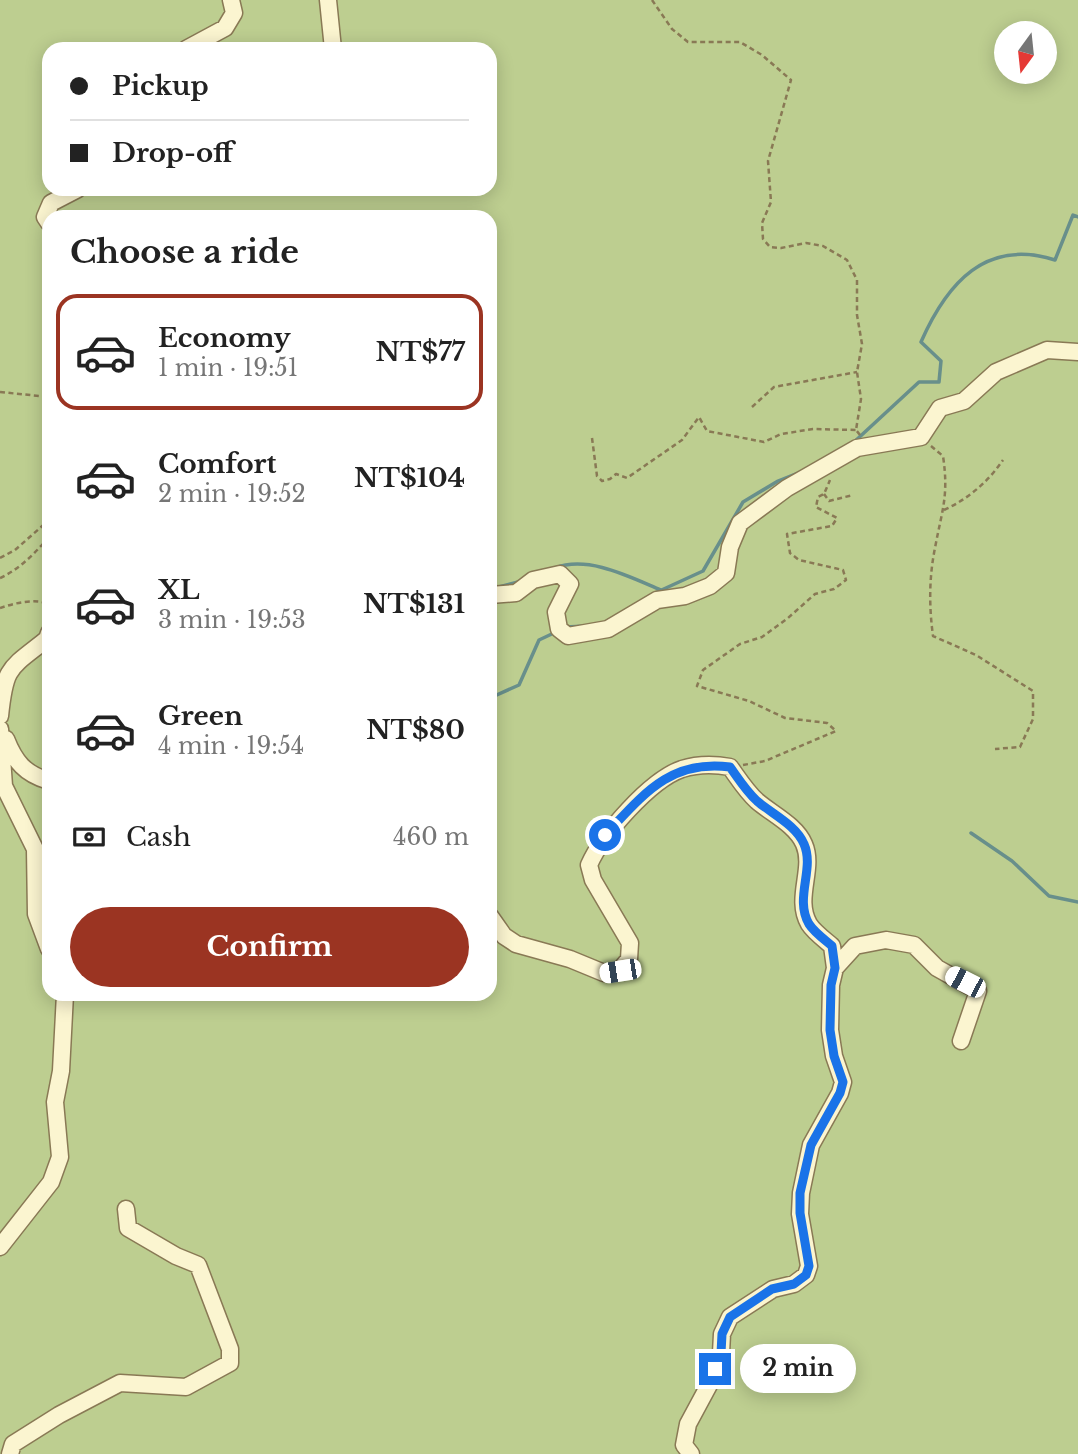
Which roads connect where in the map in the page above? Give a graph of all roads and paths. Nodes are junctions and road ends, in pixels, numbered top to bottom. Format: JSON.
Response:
{"nodes":[{"id":1,"x":231,"y":0,"type":"edge"},
{"id":2,"x":328,"y":0,"type":"edge"},
{"id":3,"x":652,"y":0,"type":"edge"},
{"id":4,"x":198,"y":42,"type":"edge"},
{"id":5,"x":332,"y":42,"type":"edge"},
{"id":6,"x":64,"y":196,"type":"edge"},
{"id":7,"x":48,"y":210,"type":"edge"},
{"id":8,"x":1078,"y":352,"type":"edge"},
{"id":9,"x":857,"y":372,"type":"junction"},
{"id":10,"x":0,"y":392,"type":"edge"},
{"id":11,"x":42,"y":396,"type":"edge"},
{"id":12,"x":752,"y":407,"type":"dead end"},
{"id":13,"x":856,"y":430,"type":"junction"},
{"id":14,"x":920,"y":437,"type":"junction"},
{"id":15,"x":592,"y":438,"type":"dead end"},
{"id":16,"x":869,"y":446,"type":"junction"},
{"id":17,"x":839,"y":458,"type":"junction"},
{"id":18,"x":1003,"y":460,"type":"dead end"},
{"id":19,"x":824,"y":494,"type":"junction"},
{"id":20,"x":853,"y":495,"type":"dead end"},
{"id":21,"x":944,"y":510,"type":"junction"},
{"id":22,"x":42,"y":526,"type":"edge"},
{"id":23,"x":42,"y":545,"type":"edge"},
{"id":24,"x":0,"y":558,"type":"edge"},
{"id":25,"x":0,"y":578,"type":"edge"},
{"id":26,"x":497,"y":595,"type":"edge"},
{"id":27,"x":42,"y":602,"type":"edge"},
{"id":28,"x":0,"y":608,"type":"edge"},
{"id":29,"x":42,"y":643,"type":"edge"},
{"id":30,"x":0,"y":716,"type":"edge"},
{"id":31,"x":0,"y":723,"type":"edge"},
{"id":32,"x":0,"y":729,"type":"edge"},
{"id":33,"x":995,"y":749,"type":"dead end"},
{"id":34,"x":730,"y":767,"type":"junction"},
{"id":35,"x":42,"y":779,"type":"edge"},
{"id":36,"x":497,"y":926,"type":"edge"},
{"id":37,"x":42,"y":930,"type":"edge"},
{"id":38,"x":835,"y":968,"type":"junction"},
{"id":39,"x":65,"y":1001,"type":"edge"},
{"id":40,"x":961,"y":1041,"type":"dead end"},
{"id":41,"x":126,"y":1209,"type":"dead end"},
{"id":42,"x":0,"y":1247,"type":"edge"},
{"id":43,"x":10,"y":1454,"type":"edge"},
{"id":44,"x":691,"y":1454,"type":"edge"}],
"edges":[{"from":1,"to":4,"type":"street"},
{"from":2,"to":5,"type":"street"},
{"from":3,"to":9,"type":"path"},
{"from":6,"to":7,"type":"street"},
{"from":8,"to":14,"type":"street"},
{"from":9,"to":12,"type":"path"},
{"from":9,"to":13,"type":"path"},
{"from":10,"to":11,"type":"path"},
{"from":13,"to":15,"type":"path"},
{"from":13,"to":16,"type":"path"},
{"from":14,"to":16,"type":"street"},
{"from":14,"to":21,"type":"path"},
{"from":16,"to":17,"type":"street"},
{"from":17,"to":19,"type":"path"},
{"from":17,"to":26,"type":"street"},
{"from":18,"to":21,"type":"path"},
{"from":19,"to":20,"type":"path"},
{"from":19,"to":34,"type":"path"},
{"from":21,"to":33,"type":"path"},
{"from":22,"to":24,"type":"path"},
{"from":23,"to":25,"type":"path"},
{"from":27,"to":28,"type":"path"},
{"from":29,"to":30,"type":"street"},
{"from":31,"to":35,"type":"street"},
{"from":32,"to":37,"type":"street"},
{"from":34,"to":36,"type":"street"},
{"from":34,"to":38,"type":"street"},
{"from":38,"to":40,"type":"street"},
{"from":38,"to":44,"type":"street"},
{"from":39,"to":42,"type":"street"},
{"from":41,"to":43,"type":"street"}]}
